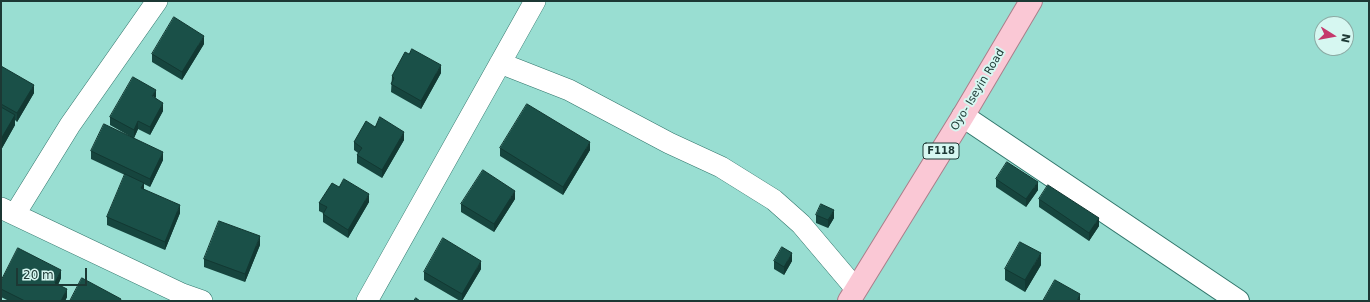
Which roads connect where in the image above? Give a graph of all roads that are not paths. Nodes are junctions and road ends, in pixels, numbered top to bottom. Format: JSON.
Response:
{"nodes":[{"id":1,"x":157,"y":1,"type":"edge"},
{"id":2,"x":535,"y":1,"type":"edge"},
{"id":3,"x":1031,"y":1,"type":"edge"},
{"id":4,"x":500,"y":63,"type":"junction"},
{"id":5,"x":963,"y":116,"type":"junction"},
{"id":6,"x":8,"y":211,"type":"edge"},
{"id":7,"x":853,"y":295,"type":"edge"},
{"id":8,"x":202,"y":301,"type":"edge"},
{"id":9,"x":367,"y":301,"type":"edge"},
{"id":10,"x":1238,"y":301,"type":"edge"}],
"edges":[{"from":1,"to":6,"type":"street"},
{"from":2,"to":4,"type":"street"},
{"from":3,"to":5,"type":"main road","name":"Oyo- Iseyin Road","number":"F118"},
{"from":4,"to":7,"type":"street"},
{"from":4,"to":9,"type":"street"},
{"from":5,"to":7,"type":"main road","name":"Oyo- Iseyin Road","number":"F118"},
{"from":5,"to":10,"type":"street"},
{"from":6,"to":8,"type":"street"}]}
